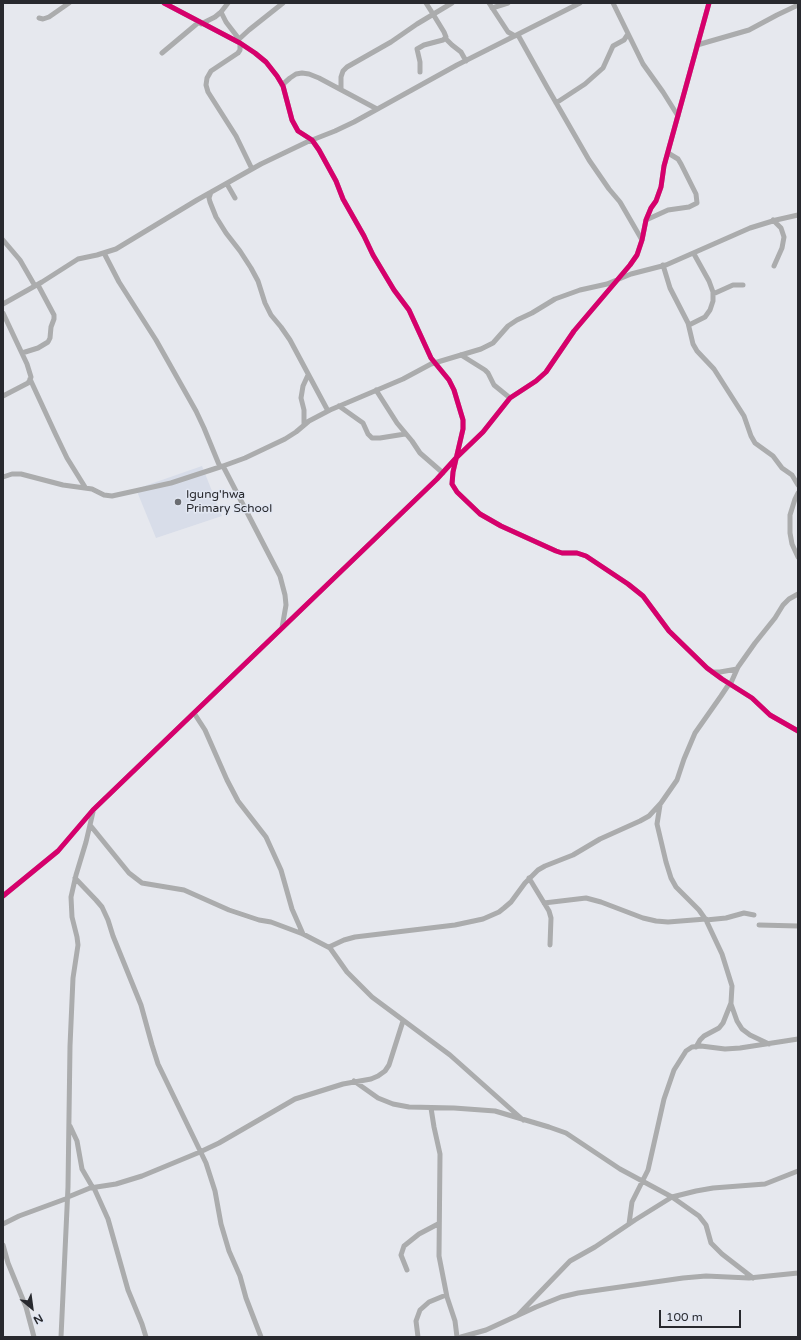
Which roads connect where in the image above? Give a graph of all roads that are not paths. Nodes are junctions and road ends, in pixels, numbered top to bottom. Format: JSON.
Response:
{"nodes":[{"id":1,"x":69,"y":3,"type":"edge"},
{"id":2,"x":164,"y":3,"type":"edge"},
{"id":3,"x":228,"y":3,"type":"edge"},
{"id":4,"x":283,"y":3,"type":"edge"},
{"id":5,"x":426,"y":3,"type":"edge"},
{"id":6,"x":452,"y":3,"type":"edge"},
{"id":7,"x":489,"y":3,"type":"edge"},
{"id":8,"x":508,"y":3,"type":"edge"},
{"id":9,"x":579,"y":3,"type":"edge"},
{"id":10,"x":612,"y":3,"type":"edge"},
{"id":11,"x":709,"y":3,"type":"edge"},
{"id":12,"x":798,"y":5,"type":"edge"},
{"id":13,"x":492,"y":8,"type":"junction"},
{"id":14,"x":221,"y":12,"type":"junction"},
{"id":15,"x":433,"y":14,"type":"junction"},
{"id":16,"x":39,"y":18,"type":"dead end"},
{"id":17,"x":200,"y":23,"type":"junction"},
{"id":18,"x":628,"y":34,"type":"junction"},
{"id":19,"x":516,"y":35,"type":"junction"},
{"id":20,"x":445,"y":38,"type":"junction"},
{"id":21,"x":239,"y":41,"type":"junction"},
{"id":22,"x":696,"y":45,"type":"junction"},
{"id":23,"x":162,"y":53,"type":"dead end"},
{"id":24,"x":466,"y":61,"type":"junction"},
{"id":25,"x":420,"y":72,"type":"dead end"},
{"id":26,"x":282,"y":84,"type":"junction"},
{"id":27,"x":341,"y":90,"type":"junction"},
{"id":28,"x":556,"y":104,"type":"junction"},
{"id":29,"x":377,"y":109,"type":"junction"},
{"id":30,"x":678,"y":116,"type":"junction"},
{"id":31,"x":312,"y":140,"type":"junction"},
{"id":32,"x":668,"y":153,"type":"junction"},
{"id":33,"x":252,"y":169,"type":"junction"},
{"id":34,"x":227,"y":184,"type":"junction"},
{"id":35,"x":211,"y":192,"type":"junction"},
{"id":36,"x":235,"y":198,"type":"dead end"},
{"id":37,"x":798,"y":215,"type":"edge"},
{"id":38,"x":646,"y":220,"type":"junction"},
{"id":39,"x":773,"y":220,"type":"junction"},
{"id":40,"x":3,"y":240,"type":"edge"},
{"id":41,"x":642,"y":240,"type":"junction"},
{"id":42,"x":104,"y":253,"type":"junction"},
{"id":43,"x":694,"y":254,"type":"junction"},
{"id":44,"x":663,"y":265,"type":"junction"},
{"id":45,"x":774,"y":266,"type":"dead end"},
{"id":46,"x":616,"y":281,"type":"junction"},
{"id":47,"x":37,"y":285,"type":"junction"},
{"id":48,"x":743,"y":285,"type":"dead end"},
{"id":49,"x":713,"y":294,"type":"junction"},
{"id":50,"x":3,"y":304,"type":"edge"},
{"id":51,"x":3,"y":313,"type":"edge"},
{"id":52,"x":689,"y":325,"type":"junction"},
{"id":53,"x":22,"y":353,"type":"junction"},
{"id":54,"x":461,"y":355,"type":"junction"},
{"id":55,"x":434,"y":363,"type":"junction"},
{"id":56,"x":308,"y":375,"type":"junction"},
{"id":57,"x":30,"y":379,"type":"junction"},
{"id":58,"x":376,"y":390,"type":"junction"},
{"id":59,"x":3,"y":396,"type":"edge"},
{"id":60,"x":510,"y":398,"type":"junction"},
{"id":61,"x":339,"y":406,"type":"junction"},
{"id":62,"x":328,"y":411,"type":"junction"},
{"id":63,"x":304,"y":425,"type":"junction"},
{"id":64,"x":405,"y":434,"type":"junction"},
{"id":65,"x":456,"y":458,"type":"junction"},
{"id":66,"x":222,"y":467,"type":"junction"},
{"id":67,"x":443,"y":473,"type":"junction"},
{"id":68,"x":3,"y":477,"type":"edge"},
{"id":69,"x":798,"y":485,"type":"edge"},
{"id":70,"x":85,"y":487,"type":"junction"},
{"id":71,"x":798,"y":493,"type":"edge"},
{"id":72,"x":798,"y":557,"type":"edge"},
{"id":73,"x":798,"y":594,"type":"edge"},
{"id":74,"x":282,"y":628,"type":"junction"},
{"id":75,"x":737,"y":669,"type":"junction"},
{"id":76,"x":712,"y":672,"type":"junction"},
{"id":77,"x":729,"y":684,"type":"junction"},
{"id":78,"x":194,"y":713,"type":"junction"},
{"id":79,"x":798,"y":731,"type":"edge"},
{"id":80,"x":660,"y":804,"type":"junction"},
{"id":81,"x":93,"y":810,"type":"junction"},
{"id":82,"x":90,"y":825,"type":"junction"},
{"id":83,"x":75,"y":878,"type":"junction"},
{"id":84,"x":529,"y":878,"type":"junction"},
{"id":85,"x":3,"y":896,"type":"edge"},
{"id":86,"x":544,"y":903,"type":"junction"},
{"id":87,"x":754,"y":915,"type":"dead end"},
{"id":88,"x":706,"y":919,"type":"junction"},
{"id":89,"x":759,"y":925,"type":"dead end"},
{"id":90,"x":798,"y":926,"type":"edge"},
{"id":91,"x":303,"y":934,"type":"junction"},
{"id":92,"x":550,"y":945,"type":"dead end"},
{"id":93,"x":329,"y":947,"type":"junction"},
{"id":94,"x":731,"y":1004,"type":"junction"},
{"id":95,"x":403,"y":1021,"type":"junction"},
{"id":96,"x":798,"y":1039,"type":"edge"},
{"id":97,"x":769,"y":1044,"type":"junction"},
{"id":98,"x":696,"y":1047,"type":"junction"},
{"id":99,"x":354,"y":1081,"type":"junction"},
{"id":100,"x":431,"y":1108,"type":"junction"},
{"id":101,"x":523,"y":1120,"type":"junction"},
{"id":102,"x":70,"y":1125,"type":"junction"},
{"id":103,"x":200,"y":1152,"type":"junction"},
{"id":104,"x":798,"y":1171,"type":"edge"},
{"id":105,"x":643,"y":1181,"type":"junction"},
{"id":106,"x":93,"y":1188,"type":"junction"},
{"id":107,"x":68,"y":1197,"type":"junction"},
{"id":108,"x":672,"y":1198,"type":"junction"},
{"id":109,"x":3,"y":1224,"type":"edge"},
{"id":110,"x":438,"y":1224,"type":"junction"},
{"id":111,"x":629,"y":1224,"type":"junction"},
{"id":112,"x":3,"y":1245,"type":"edge"},
{"id":113,"x":407,"y":1270,"type":"dead end"},
{"id":114,"x":798,"y":1273,"type":"edge"},
{"id":115,"x":752,"y":1278,"type":"junction"},
{"id":116,"x":446,"y":1295,"type":"junction"},
{"id":117,"x":517,"y":1316,"type":"junction"},
{"id":118,"x":34,"y":1337,"type":"edge"},
{"id":119,"x":62,"y":1337,"type":"edge"},
{"id":120,"x":146,"y":1337,"type":"edge"},
{"id":121,"x":261,"y":1337,"type":"edge"},
{"id":122,"x":418,"y":1337,"type":"edge"},
{"id":123,"x":456,"y":1337,"type":"edge"},
{"id":124,"x":461,"y":1337,"type":"edge"}],
"edges":[{"from":1,"to":16,"type":"street"},
{"from":2,"to":17,"type":"street"},
{"from":3,"to":14,"type":"street"},
{"from":4,"to":21,"type":"street"},
{"from":5,"to":15,"type":"street"},
{"from":6,"to":15,"type":"street"},
{"from":7,"to":13,"type":"street"},
{"from":8,"to":13,"type":"street"},
{"from":9,"to":19,"type":"street"},
{"from":10,"to":18,"type":"street"},
{"from":11,"to":22,"type":"street"},
{"from":12,"to":22,"type":"street"},
{"from":13,"to":19,"type":"street"},
{"from":14,"to":17,"type":"street"},
{"from":14,"to":21,"type":"street"},
{"from":15,"to":20,"type":"street"},
{"from":15,"to":27,"type":"street"},
{"from":17,"to":21,"type":"street"},
{"from":17,"to":23,"type":"street"},
{"from":18,"to":28,"type":"street"},
{"from":18,"to":30,"type":"street"},
{"from":19,"to":24,"type":"street"},
{"from":19,"to":28,"type":"street"},
{"from":20,"to":24,"type":"street"},
{"from":20,"to":25,"type":"street"},
{"from":21,"to":26,"type":"street"},
{"from":21,"to":33,"type":"street"},
{"from":22,"to":30,"type":"street"},
{"from":24,"to":29,"type":"street"},
{"from":26,"to":27,"type":"street"},
{"from":26,"to":31,"type":"street"},
{"from":27,"to":29,"type":"street"},
{"from":28,"to":41,"type":"street"},
{"from":29,"to":31,"type":"street"},
{"from":30,"to":32,"type":"street"},
{"from":31,"to":33,"type":"street"},
{"from":31,"to":55,"type":"street"},
{"from":32,"to":38,"type":"street"},
{"from":32,"to":38,"type":"street"},
{"from":33,"to":34,"type":"street"},
{"from":34,"to":35,"type":"street"},
{"from":34,"to":36,"type":"street"},
{"from":35,"to":42,"type":"street"},
{"from":35,"to":56,"type":"street"},
{"from":37,"to":39,"type":"street"},
{"from":38,"to":41,"type":"street"},
{"from":39,"to":43,"type":"street"},
{"from":39,"to":45,"type":"street"},
{"from":40,"to":47,"type":"street"},
{"from":41,"to":46,"type":"street"},
{"from":42,"to":47,"type":"street"},
{"from":42,"to":66,"type":"street"},
{"from":43,"to":44,"type":"street"},
{"from":43,"to":49,"type":"street"},
{"from":44,"to":46,"type":"street"},
{"from":44,"to":52,"type":"street"},
{"from":46,"to":54,"type":"street"},
{"from":46,"to":60,"type":"street"},
{"from":47,"to":50,"type":"street"},
{"from":47,"to":53,"type":"street"},
{"from":48,"to":49,"type":"street"},
{"from":49,"to":52,"type":"street"},
{"from":51,"to":53,"type":"street"},
{"from":52,"to":69,"type":"street"},
{"from":53,"to":57,"type":"street"},
{"from":54,"to":55,"type":"street"},
{"from":54,"to":60,"type":"street"},
{"from":55,"to":58,"type":"street"},
{"from":55,"to":65,"type":"street"},
{"from":56,"to":62,"type":"street"},
{"from":56,"to":63,"type":"street"},
{"from":57,"to":59,"type":"street"},
{"from":57,"to":70,"type":"street"},
{"from":58,"to":61,"type":"street"},
{"from":58,"to":64,"type":"street"},
{"from":60,"to":65,"type":"street"},
{"from":61,"to":62,"type":"street"},
{"from":61,"to":64,"type":"street"},
{"from":62,"to":63,"type":"street"},
{"from":63,"to":66,"type":"street"},
{"from":64,"to":67,"type":"street"},
{"from":65,"to":67,"type":"street"},
{"from":65,"to":76,"type":"street"},
{"from":66,"to":70,"type":"street"},
{"from":66,"to":74,"type":"street"},
{"from":67,"to":74,"type":"street"},
{"from":68,"to":70,"type":"street"},
{"from":71,"to":72,"type":"street"},
{"from":73,"to":75,"type":"street"},
{"from":74,"to":78,"type":"street"},
{"from":75,"to":76,"type":"street"},
{"from":75,"to":77,"type":"street"},
{"from":76,"to":77,"type":"street"},
{"from":77,"to":79,"type":"street"},
{"from":77,"to":80,"type":"street"},
{"from":78,"to":81,"type":"street"},
{"from":78,"to":91,"type":"street"},
{"from":80,"to":84,"type":"street"},
{"from":80,"to":88,"type":"street"},
{"from":81,"to":82,"type":"street"},
{"from":81,"to":85,"type":"street"},
{"from":82,"to":83,"type":"street"},
{"from":82,"to":91,"type":"street"},
{"from":83,"to":102,"type":"street"},
{"from":83,"to":103,"type":"street"},
{"from":84,"to":86,"type":"street"},
{"from":84,"to":93,"type":"street"},
{"from":86,"to":88,"type":"street"},
{"from":86,"to":92,"type":"street"},
{"from":87,"to":88,"type":"street"},
{"from":88,"to":94,"type":"street"},
{"from":89,"to":90,"type":"street"},
{"from":91,"to":93,"type":"street"},
{"from":93,"to":95,"type":"street"},
{"from":94,"to":97,"type":"street"},
{"from":94,"to":98,"type":"street"},
{"from":95,"to":99,"type":"street"},
{"from":95,"to":101,"type":"street"},
{"from":96,"to":97,"type":"street"},
{"from":97,"to":98,"type":"street"},
{"from":98,"to":105,"type":"street"},
{"from":99,"to":100,"type":"street"},
{"from":99,"to":103,"type":"street"},
{"from":100,"to":101,"type":"street"},
{"from":100,"to":110,"type":"street"},
{"from":101,"to":105,"type":"street"},
{"from":102,"to":106,"type":"street"},
{"from":102,"to":107,"type":"street"},
{"from":103,"to":106,"type":"street"},
{"from":103,"to":121,"type":"street"},
{"from":104,"to":108,"type":"street"},
{"from":105,"to":108,"type":"street"},
{"from":105,"to":111,"type":"street"},
{"from":106,"to":107,"type":"street"},
{"from":106,"to":120,"type":"street"},
{"from":107,"to":109,"type":"street"},
{"from":107,"to":119,"type":"street"},
{"from":108,"to":111,"type":"street"},
{"from":108,"to":115,"type":"street"},
{"from":110,"to":113,"type":"street"},
{"from":110,"to":116,"type":"street"},
{"from":111,"to":117,"type":"street"},
{"from":112,"to":118,"type":"street"},
{"from":114,"to":115,"type":"street"},
{"from":115,"to":117,"type":"street"},
{"from":116,"to":122,"type":"street"},
{"from":116,"to":123,"type":"street"},
{"from":117,"to":124,"type":"street"}]}
